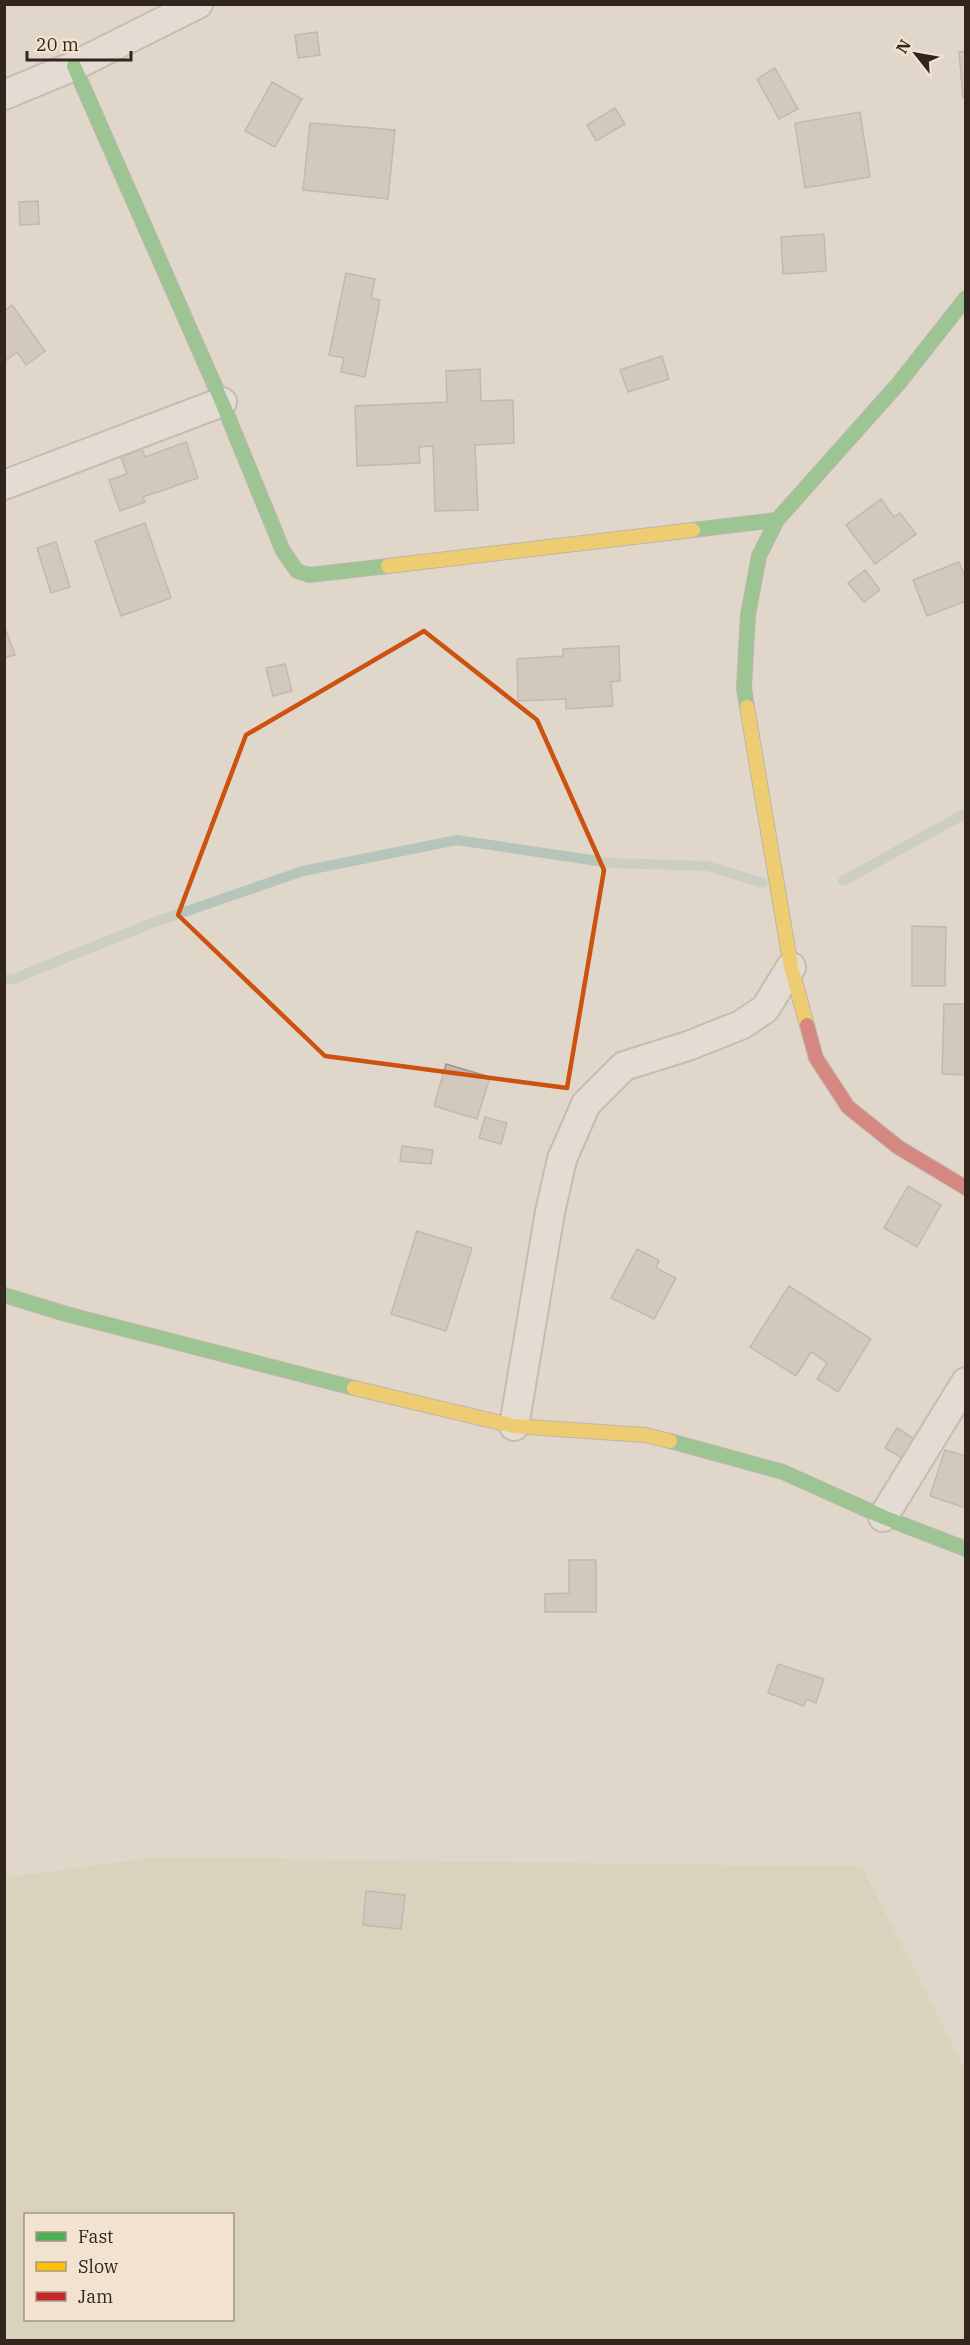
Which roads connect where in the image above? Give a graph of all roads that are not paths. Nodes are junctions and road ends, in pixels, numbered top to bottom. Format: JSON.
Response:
{"nodes":[{"id":1,"x":198,"y":4,"type":"edge"},
{"id":2,"x":74,"y":66,"type":"junction"},
{"id":3,"x":4,"y":95,"type":"edge"},
{"id":4,"x":966,"y":298,"type":"edge"},
{"id":5,"x":222,"y":402,"type":"junction"},
{"id":6,"x":4,"y":485,"type":"edge"},
{"id":7,"x":777,"y":520,"type":"junction"},
{"id":8,"x":791,"y":967,"type":"junction"},
{"id":9,"x":966,"y":1188,"type":"edge"},
{"id":10,"x":4,"y":1295,"type":"edge"},
{"id":11,"x":966,"y":1382,"type":"edge"},
{"id":12,"x":514,"y":1426,"type":"junction"},
{"id":13,"x":883,"y":1517,"type":"junction"},
{"id":14,"x":966,"y":1549,"type":"edge"}],
"edges":[{"from":1,"to":2,"type":"street"},
{"from":2,"to":3,"type":"street"},
{"from":2,"to":5,"type":"street"},
{"from":4,"to":7,"type":"street"},
{"from":5,"to":6,"type":"street"},
{"from":5,"to":7,"type":"street"},
{"from":7,"to":8,"type":"street"},
{"from":8,"to":9,"type":"street"},
{"from":8,"to":12,"type":"street"},
{"from":10,"to":12,"type":"street"},
{"from":11,"to":13,"type":"street"},
{"from":12,"to":13,"type":"street"},
{"from":13,"to":14,"type":"street"}]}
